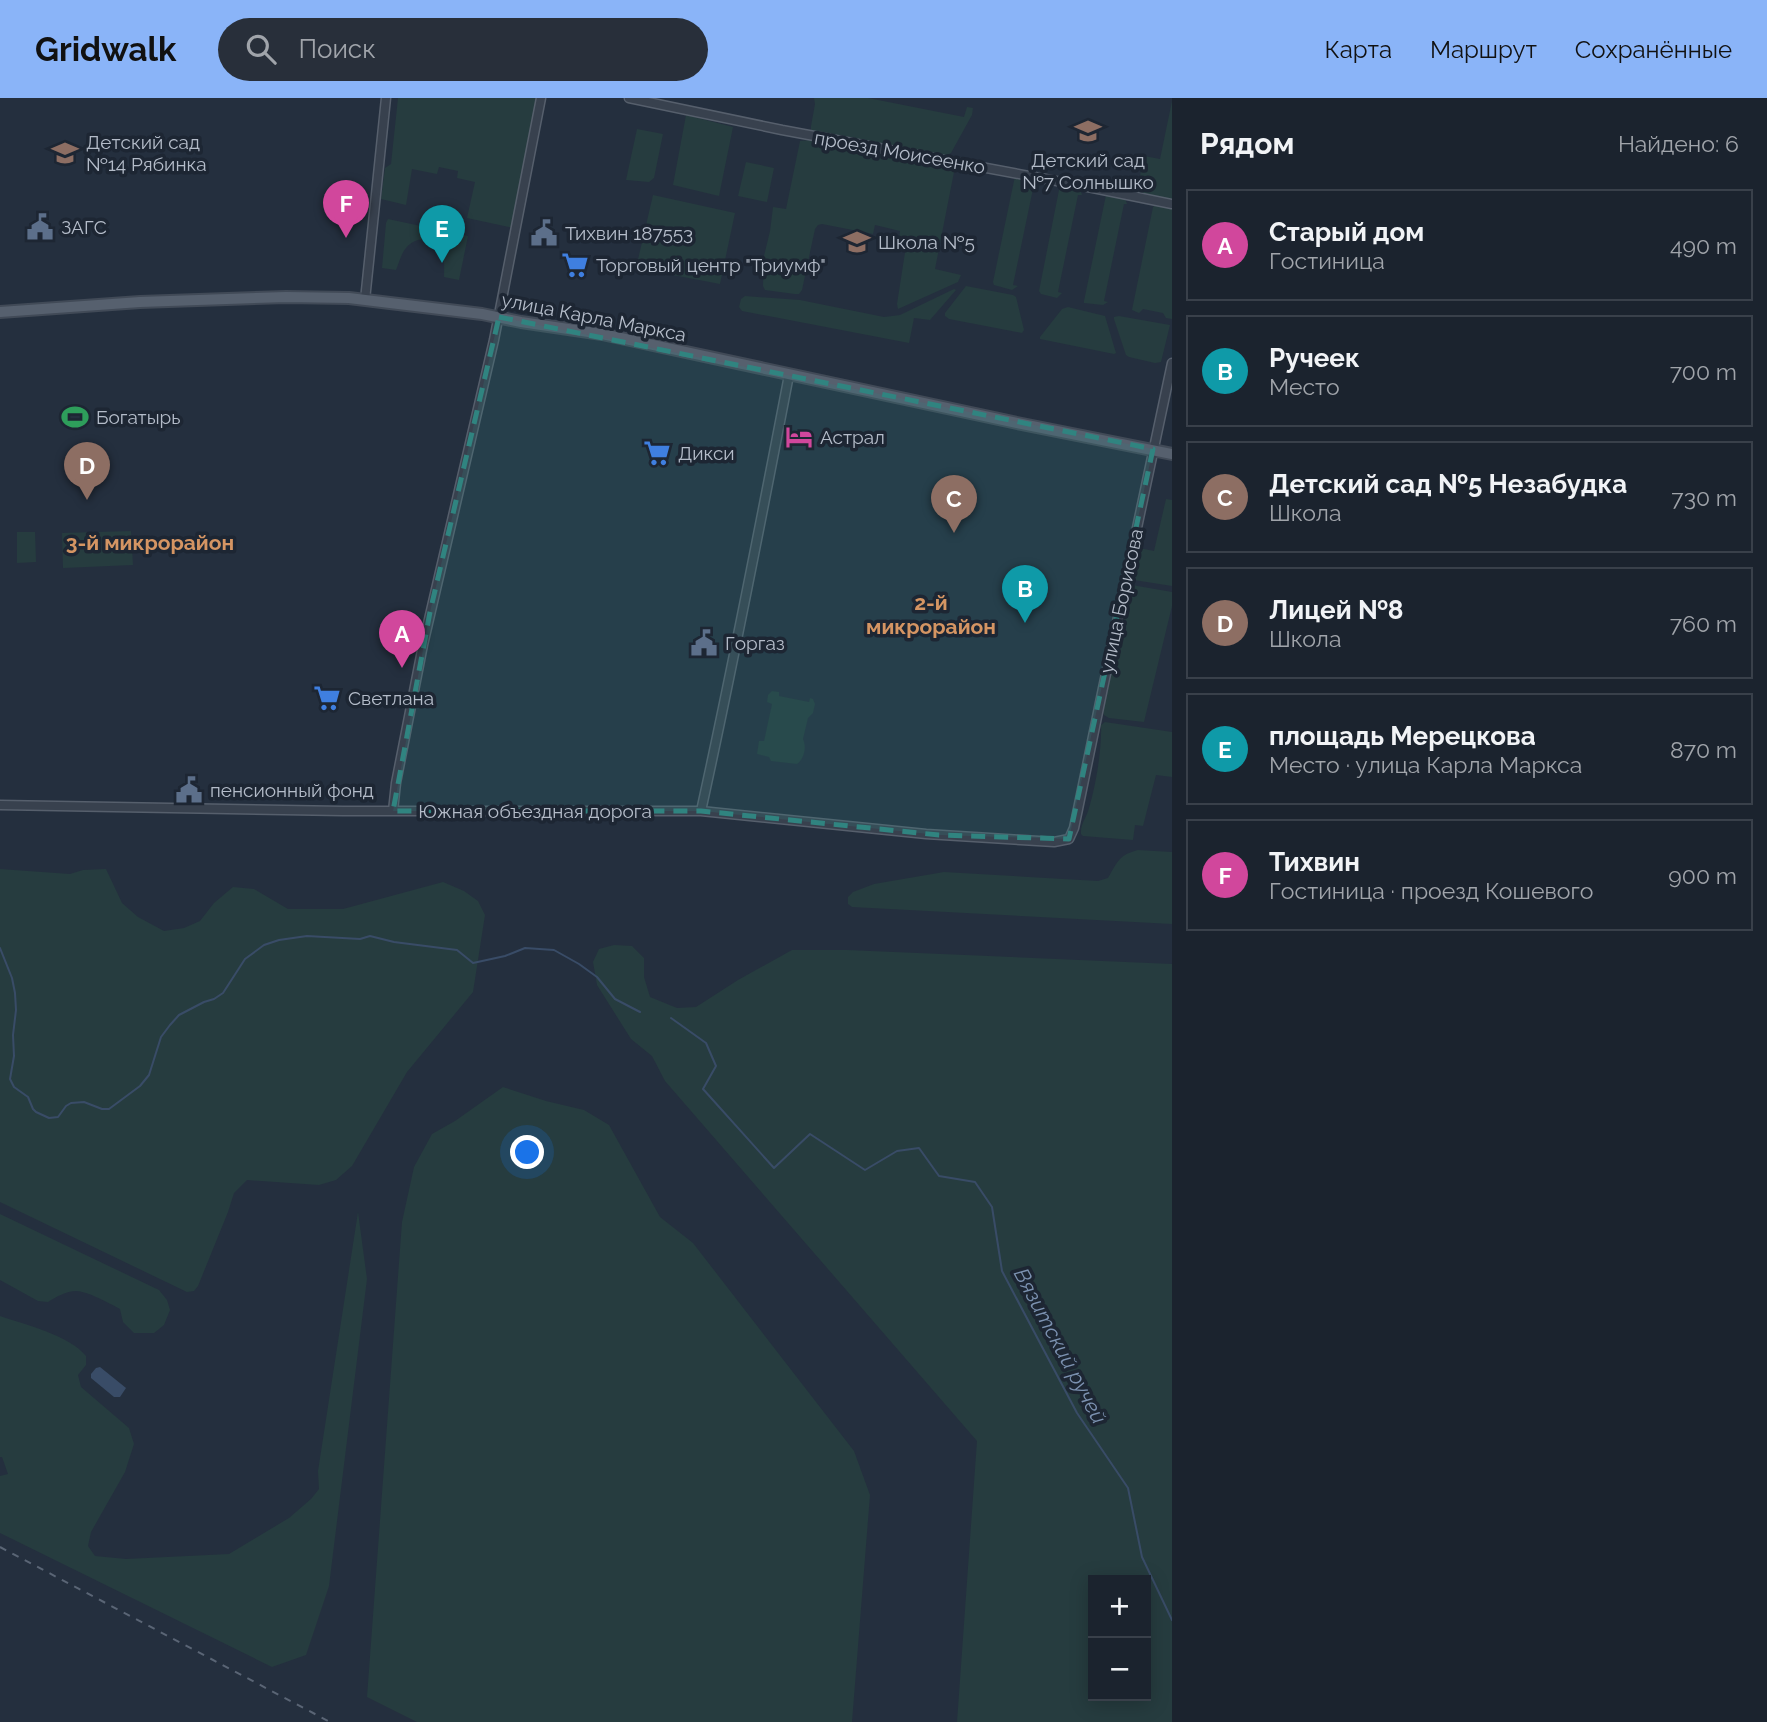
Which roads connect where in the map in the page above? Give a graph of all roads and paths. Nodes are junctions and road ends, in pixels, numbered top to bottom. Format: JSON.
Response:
{"nodes":[{"id":1,"x":386,"y":98,"type":"edge"},
{"id":2,"x":541,"y":98,"type":"edge"},
{"id":3,"x":629,"y":98,"type":"edge"},
{"id":4,"x":1172,"y":204,"type":"edge"},
{"id":5,"x":365,"y":300,"type":"junction"},
{"id":6,"x":0,"y":312,"type":"edge"},
{"id":7,"x":499,"y":317,"type":"junction"},
{"id":8,"x":1172,"y":363,"type":"edge"},
{"id":9,"x":789,"y":374,"type":"junction"},
{"id":10,"x":1153,"y":449,"type":"junction"},
{"id":11,"x":1172,"y":454,"type":"edge"},
{"id":12,"x":0,"y":804,"type":"edge"},
{"id":13,"x":393,"y":811,"type":"junction"},
{"id":14,"x":701,"y":811,"type":"junction"},
{"id":15,"x":1069,"y":839,"type":"joint"}],
"edges":[{"from":1,"to":5,"type":"street"},
{"from":2,"to":7,"type":"street"},
{"from":3,"to":4,"type":"street","name":"проезд Моисеенко"},
{"from":5,"to":6,"type":"main road","name":"улица Карла Маркса"},
{"from":5,"to":7,"type":"main road","name":"улица Карла Маркса"},
{"from":7,"to":9,"type":"main road","name":"улица Карла Маркса"},
{"from":7,"to":13,"type":"street"},
{"from":8,"to":10,"type":"street","name":"улица Борисова"},
{"from":9,"to":10,"type":"main road","name":"улица Карла Маркса"},
{"from":9,"to":14,"type":"street"},
{"from":10,"to":11,"type":"main road","name":"улица Карла Маркса"},
{"from":10,"to":15,"type":"street","name":"улица Борисова"},
{"from":12,"to":13,"type":"street","name":"Южная объездная дорога"},
{"from":13,"to":14,"type":"street","name":"Южная объездная дорога"},
{"from":14,"to":15,"type":"street","name":"Южная объездная дорога"}]}
